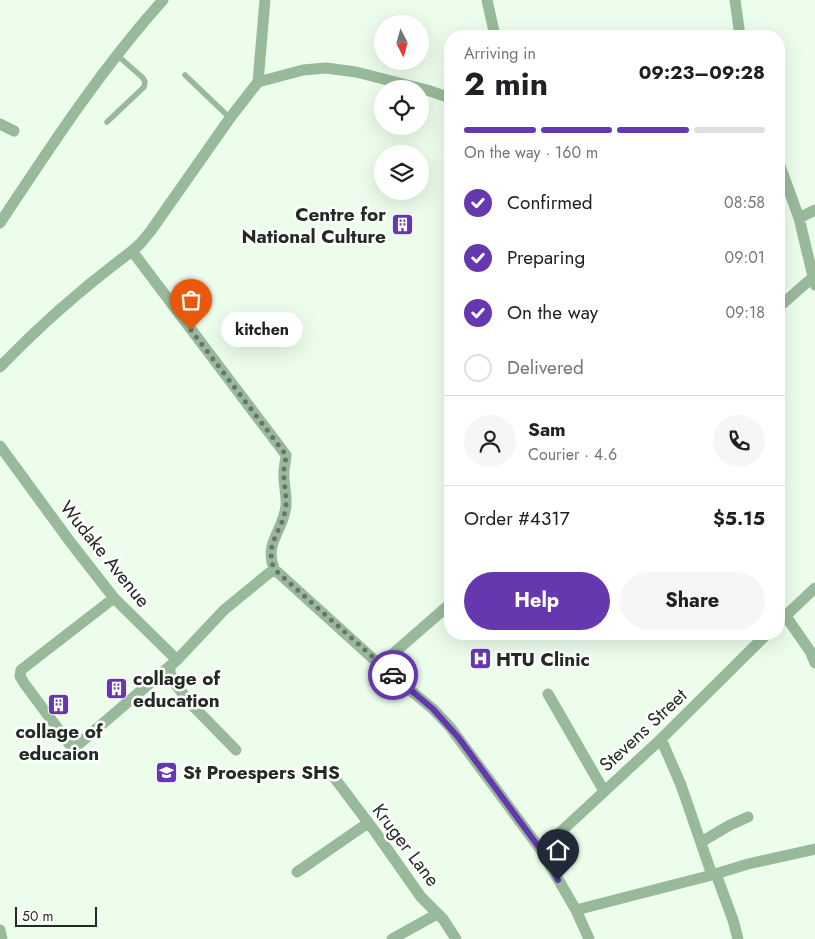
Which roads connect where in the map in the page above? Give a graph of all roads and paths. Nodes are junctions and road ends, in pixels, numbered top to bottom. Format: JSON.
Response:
{"nodes":[{"id":1,"x":163,"y":0,"type":"edge"},
{"id":2,"x":266,"y":0,"type":"edge"},
{"id":3,"x":486,"y":0,"type":"edge"},
{"id":4,"x":735,"y":0,"type":"edge"},
{"id":5,"x":494,"y":30,"type":"edge"},
{"id":6,"x":739,"y":30,"type":"edge"},
{"id":7,"x":118,"y":55,"type":"junction"},
{"id":8,"x":185,"y":75,"type":"dead end"},
{"id":9,"x":258,"y":82,"type":"junction"},
{"id":10,"x":444,"y":96,"type":"edge"},
{"id":11,"x":230,"y":118,"type":"junction"},
{"id":12,"x":107,"y":122,"type":"dead end"},
{"id":13,"x":0,"y":124,"type":"edge"},
{"id":14,"x":14,"y":131,"type":"dead end"},
{"id":15,"x":785,"y":180,"type":"edge"},
{"id":16,"x":815,"y":210,"type":"edge"},
{"id":17,"x":799,"y":218,"type":"junction"},
{"id":18,"x":0,"y":223,"type":"edge"},
{"id":19,"x":132,"y":251,"type":"junction"},
{"id":20,"x":814,"y":281,"type":"edge"},
{"id":21,"x":785,"y":302,"type":"edge"},
{"id":22,"x":0,"y":368,"type":"edge"},
{"id":23,"x":0,"y":446,"type":"edge"},
{"id":24,"x":274,"y":569,"type":"junction"},
{"id":25,"x":815,"y":588,"type":"edge"},
{"id":26,"x":114,"y":598,"type":"junction"},
{"id":27,"x":444,"y":609,"type":"edge"},
{"id":28,"x":785,"y":616,"type":"edge"},
{"id":29,"x":785,"y":622,"type":"edge"},
{"id":30,"x":761,"y":640,"type":"edge"},
{"id":31,"x":173,"y":663,"type":"junction"},
{"id":32,"x":815,"y":663,"type":"edge"},
{"id":33,"x":380,"y":665,"type":"junction"},
{"id":34,"x":548,"y":694,"type":"dead end"},
{"id":35,"x":661,"y":739,"type":"junction"},
{"id":36,"x":236,"y":750,"type":"dead end"},
{"id":37,"x":330,"y":772,"type":"dead end"},
{"id":38,"x":604,"y":791,"type":"junction"},
{"id":39,"x":748,"y":817,"type":"dead end"},
{"id":40,"x":368,"y":823,"type":"junction"},
{"id":41,"x":701,"y":842,"type":"junction"},
{"id":42,"x":815,"y":849,"type":"edge"},
{"id":43,"x":541,"y":850,"type":"junction"},
{"id":44,"x":297,"y":872,"type":"dead end"},
{"id":45,"x":714,"y":874,"type":"junction"},
{"id":46,"x":576,"y":910,"type":"junction"},
{"id":47,"x":437,"y":914,"type":"junction"},
{"id":48,"x":0,"y":930,"type":"edge"},
{"id":49,"x":2,"y":939,"type":"edge"},
{"id":50,"x":392,"y":939,"type":"edge"},
{"id":51,"x":456,"y":939,"type":"edge"},
{"id":52,"x":588,"y":939,"type":"edge"},
{"id":53,"x":738,"y":939,"type":"edge"}],
"edges":[{"from":1,"to":7,"type":"street"},
{"from":2,"to":9,"type":"street"},
{"from":3,"to":5,"type":"street"},
{"from":4,"to":6,"type":"street"},
{"from":7,"to":12,"type":"lane"},
{"from":7,"to":18,"type":"street"},
{"from":8,"to":11,"type":"lane"},
{"from":9,"to":10,"type":"street"},
{"from":9,"to":11,"type":"street"},
{"from":11,"to":19,"type":"street"},
{"from":13,"to":14,"type":"street"},
{"from":15,"to":17,"type":"street"},
{"from":16,"to":17,"type":"street"},
{"from":17,"to":20,"type":"street"},
{"from":19,"to":22,"type":"street"},
{"from":19,"to":24,"type":"street"},
{"from":20,"to":21,"type":"street"},
{"from":23,"to":26,"type":"street","name":"Wudake Avenue"},
{"from":24,"to":31,"type":"street"},
{"from":24,"to":33,"type":"street"},
{"from":25,"to":28,"type":"street"},
{"from":26,"to":31,"type":"street","name":"Wudake Avenue"},
{"from":26,"to":31,"type":"street"},
{"from":27,"to":33,"type":"street"},
{"from":29,"to":32,"type":"street"},
{"from":30,"to":35,"type":"street","name":"Stevens Street"},
{"from":31,"to":36,"type":"street"},
{"from":33,"to":43,"type":"street"},
{"from":34,"to":38,"type":"street"},
{"from":35,"to":38,"type":"street","name":"Stevens Street"},
{"from":35,"to":41,"type":"street"},
{"from":37,"to":40,"type":"street","name":"Kruger Lane"},
{"from":38,"to":43,"type":"street","name":"Stevens Street"},
{"from":39,"to":41,"type":"street"},
{"from":40,"to":44,"type":"street"},
{"from":40,"to":47,"type":"street","name":"Kruger Lane"},
{"from":41,"to":45,"type":"street"},
{"from":42,"to":45,"type":"street"},
{"from":43,"to":46,"type":"street"},
{"from":45,"to":46,"type":"street"},
{"from":45,"to":53,"type":"street"},
{"from":46,"to":52,"type":"street"},
{"from":47,"to":50,"type":"street"},
{"from":47,"to":51,"type":"street","name":"Kruger Lane"},
{"from":48,"to":49,"type":"street"}]}
